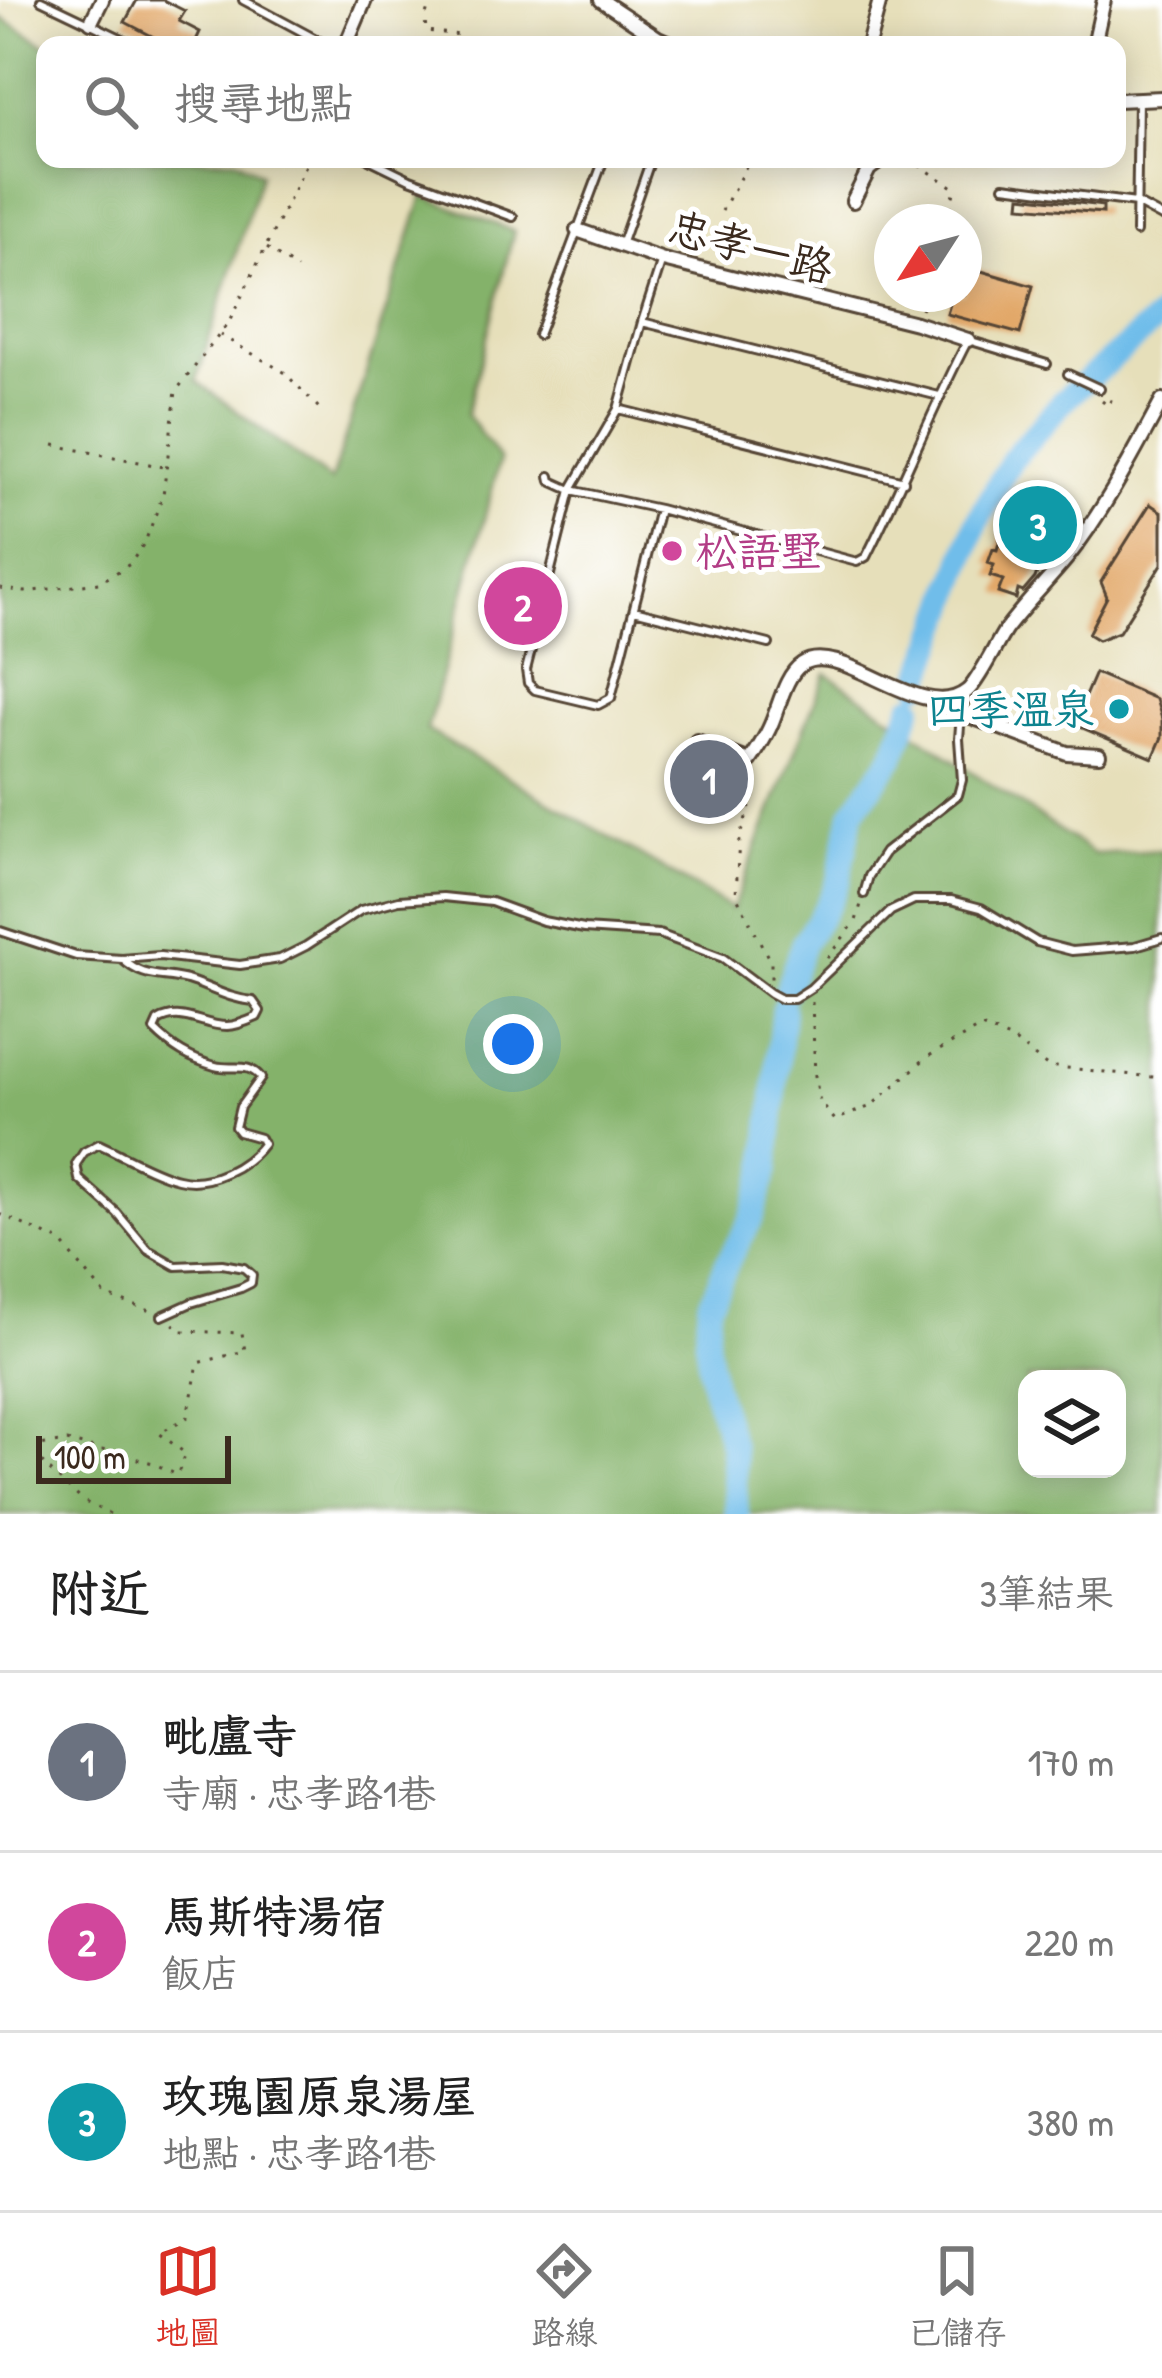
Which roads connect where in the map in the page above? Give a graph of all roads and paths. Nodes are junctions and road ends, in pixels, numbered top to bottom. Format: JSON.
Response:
{"nodes":[{"id":1,"x":41,"y":0,"type":"edge"},
{"id":2,"x":102,"y":0,"type":"edge"},
{"id":3,"x":243,"y":0,"type":"edge"},
{"id":4,"x":365,"y":0,"type":"edge"},
{"id":5,"x":430,"y":0,"type":"edge"},
{"id":6,"x":602,"y":0,"type":"edge"},
{"id":7,"x":880,"y":0,"type":"edge"},
{"id":8,"x":1105,"y":0,"type":"edge"},
{"id":9,"x":91,"y":22,"type":"junction"},
{"id":10,"x":460,"y":35,"type":"dead end"},
{"id":11,"x":118,"y":36,"type":"edge"},
{"id":12,"x":310,"y":36,"type":"edge"},
{"id":13,"x":350,"y":36,"type":"edge"},
{"id":14,"x":649,"y":36,"type":"edge"},
{"id":15,"x":870,"y":36,"type":"edge"},
{"id":16,"x":1096,"y":36,"type":"edge"},
{"id":17,"x":1162,"y":98,"type":"edge"},
{"id":18,"x":1138,"y":99,"type":"junction"},
{"id":19,"x":1126,"y":100,"type":"edge"},
{"id":20,"x":305,"y":168,"type":"edge"},
{"id":21,"x":387,"y":168,"type":"edge"},
{"id":22,"x":601,"y":168,"type":"edge"},
{"id":23,"x":648,"y":168,"type":"edge"},
{"id":24,"x":745,"y":168,"type":"edge"},
{"id":25,"x":871,"y":168,"type":"edge"},
{"id":26,"x":923,"y":168,"type":"edge"},
{"id":27,"x":1004,"y":187,"type":"dead end"},
{"id":28,"x":853,"y":201,"type":"dead end"},
{"id":29,"x":1136,"y":203,"type":"junction"},
{"id":30,"x":951,"y":204,"type":"edge"},
{"id":31,"x":722,"y":211,"type":"dead end"},
{"id":32,"x":1162,"y":217,"type":"edge"},
{"id":33,"x":512,"y":218,"type":"dead end"},
{"id":34,"x":577,"y":230,"type":"junction"},
{"id":35,"x":1136,"y":232,"type":"dead end"},
{"id":36,"x":621,"y":245,"type":"junction"},
{"id":37,"x":266,"y":247,"type":"junction"},
{"id":38,"x":663,"y":260,"type":"junction"},
{"id":39,"x":297,"y":269,"type":"dead end"},
{"id":40,"x":920,"y":312,"type":"edge"},
{"id":41,"x":642,"y":322,"type":"junction"},
{"id":42,"x":916,"y":323,"type":"junction"},
{"id":43,"x":220,"y":334,"type":"junction"},
{"id":44,"x":538,"y":335,"type":"dead end"},
{"id":45,"x":968,"y":340,"type":"junction"},
{"id":46,"x":1047,"y":364,"type":"dead end"},
{"id":47,"x":1068,"y":374,"type":"dead end"},
{"id":48,"x":1100,"y":389,"type":"joint"},
{"id":49,"x":1114,"y":394,"type":"dead end"},
{"id":50,"x":939,"y":396,"type":"junction"},
{"id":51,"x":1162,"y":401,"type":"edge"},
{"id":52,"x":319,"y":408,"type":"dead end"},
{"id":53,"x":618,"y":409,"type":"junction"},
{"id":54,"x":54,"y":445,"type":"dead end"},
{"id":55,"x":165,"y":467,"type":"junction"},
{"id":56,"x":550,"y":476,"type":"dead end"},
{"id":57,"x":904,"y":481,"type":"junction"},
{"id":58,"x":572,"y":490,"type":"junction"},
{"id":59,"x":659,"y":509,"type":"junction"},
{"id":60,"x":0,"y":588,"type":"edge"},
{"id":61,"x":634,"y":610,"type":"junction"},
{"id":62,"x":769,"y":644,"type":"dead end"},
{"id":63,"x":968,"y":691,"type":"junction"},
{"id":64,"x":961,"y":713,"type":"junction"},
{"id":65,"x":698,"y":741,"type":"dead end"},
{"id":66,"x":1099,"y":755,"type":"dead end"},
{"id":67,"x":750,"y":760,"type":"junction"},
{"id":68,"x":864,"y":894,"type":"joint"},
{"id":69,"x":0,"y":931,"type":"edge"},
{"id":70,"x":1162,"y":938,"type":"edge"},
{"id":71,"x":832,"y":952,"type":"dead end"},
{"id":72,"x":122,"y":959,"type":"junction"},
{"id":73,"x":811,"y":988,"type":"junction"},
{"id":74,"x":770,"y":992,"type":"junction"},
{"id":75,"x":1162,"y":1078,"type":"edge"},
{"id":76,"x":0,"y":1214,"type":"edge"},
{"id":77,"x":162,"y":1316,"type":"junction"},
{"id":78,"x":110,"y":1514,"type":"edge"}],
"edges":[{"from":1,"to":9,"type":"lane"},
{"from":2,"to":9,"type":"street"},
{"from":3,"to":12,"type":"lane"},
{"from":4,"to":13,"type":"street"},
{"from":5,"to":10,"type":"path"},
{"from":6,"to":14,"type":"street"},
{"from":7,"to":15,"type":"street"},
{"from":8,"to":16,"type":"street"},
{"from":9,"to":11,"type":"lane"},
{"from":17,"to":18,"type":"street"},
{"from":18,"to":19,"type":"street"},
{"from":18,"to":29,"type":"lane"},
{"from":20,"to":37,"type":"path"},
{"from":21,"to":33,"type":"lane"},
{"from":22,"to":34,"type":"lane"},
{"from":23,"to":36,"type":"lane"},
{"from":24,"to":31,"type":"path"},
{"from":25,"to":28,"type":"street"},
{"from":26,"to":30,"type":"path"},
{"from":27,"to":29,"type":"lane"},
{"from":29,"to":32,"type":"lane"},
{"from":29,"to":35,"type":"lane"},
{"from":34,"to":36,"type":"street","name":"忠孝一路"},
{"from":34,"to":44,"type":"lane"},
{"from":36,"to":38,"type":"street","name":"忠孝一路"},
{"from":37,"to":39,"type":"path"},
{"from":37,"to":43,"type":"path"},
{"from":38,"to":41,"type":"lane"},
{"from":38,"to":42,"type":"street","name":"忠孝一路"},
{"from":40,"to":42,"type":"path"},
{"from":41,"to":50,"type":"lane"},
{"from":41,"to":53,"type":"lane"},
{"from":42,"to":45,"type":"street","name":"忠孝一路"},
{"from":43,"to":52,"type":"path"},
{"from":43,"to":55,"type":"path"},
{"from":45,"to":46,"type":"lane","name":"忠孝一路"},
{"from":45,"to":50,"type":"lane"},
{"from":47,"to":48,"type":"lane"},
{"from":48,"to":49,"type":"path"},
{"from":50,"to":57,"type":"lane"},
{"from":51,"to":63,"type":"street"},
{"from":53,"to":57,"type":"lane"},
{"from":53,"to":58,"type":"lane"},
{"from":54,"to":55,"type":"path"},
{"from":55,"to":60,"type":"path"},
{"from":56,"to":58,"type":"lane"},
{"from":57,"to":59,"type":"lane"},
{"from":58,"to":59,"type":"lane"},
{"from":58,"to":61,"type":"lane"},
{"from":59,"to":61,"type":"lane"},
{"from":61,"to":62,"type":"lane"},
{"from":63,"to":64,"type":"lane"},
{"from":63,"to":67,"type":"street"},
{"from":64,"to":66,"type":"street"},
{"from":64,"to":68,"type":"lane"},
{"from":65,"to":67,"type":"street"},
{"from":67,"to":74,"type":"path"},
{"from":68,"to":71,"type":"path"},
{"from":69,"to":72,"type":"lane"},
{"from":70,"to":73,"type":"lane"},
{"from":72,"to":74,"type":"lane"},
{"from":72,"to":77,"type":"lane"},
{"from":73,"to":74,"type":"lane"},
{"from":73,"to":75,"type":"path"},
{"from":76,"to":77,"type":"path"},
{"from":77,"to":78,"type":"path"}]}
